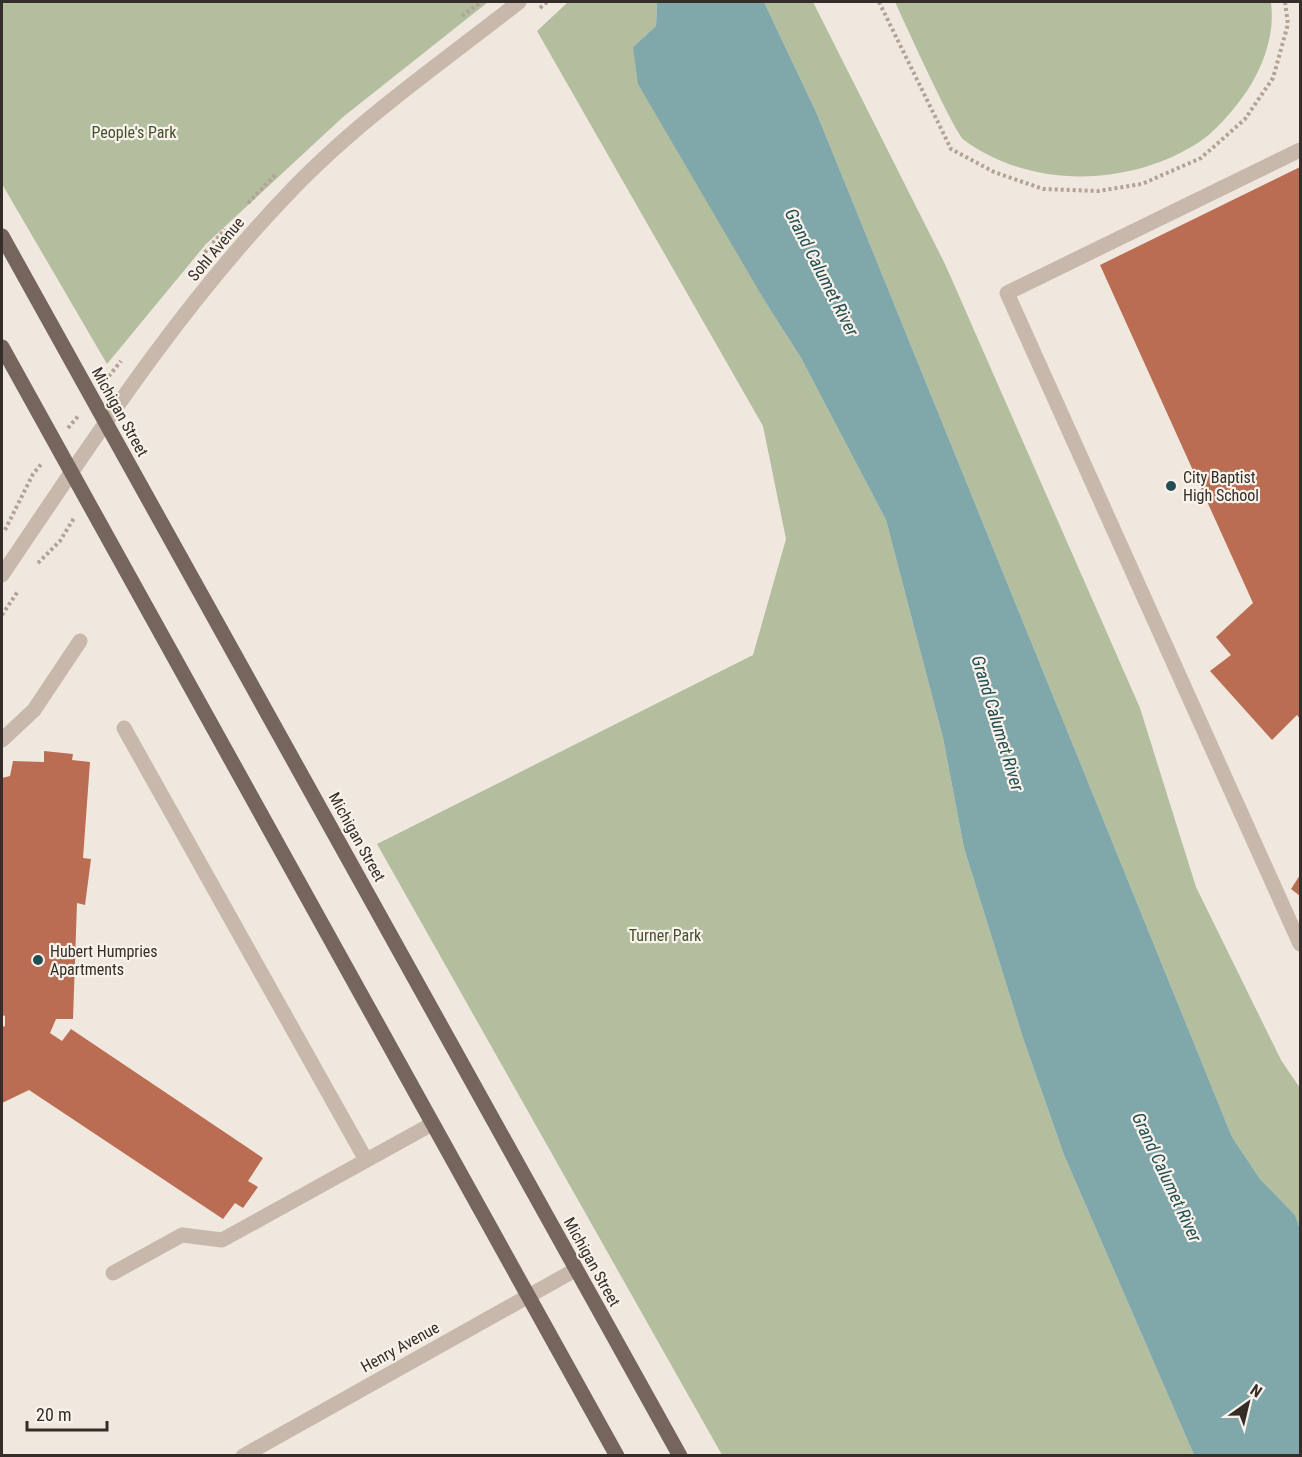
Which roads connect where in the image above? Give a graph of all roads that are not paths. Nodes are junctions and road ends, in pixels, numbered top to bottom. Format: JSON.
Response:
{"nodes":[{"id":1,"x":519,"y":2,"type":"edge"},
{"id":2,"x":1300,"y":150,"type":"edge"},
{"id":3,"x":2,"y":236,"type":"edge"},
{"id":4,"x":2,"y":347,"type":"edge"},
{"id":5,"x":105,"y":423,"type":"junction"},
{"id":6,"x":71,"y":473,"type":"junction"},
{"id":7,"x":2,"y":575,"type":"edge"},
{"id":8,"x":80,"y":642,"type":"dead end"},
{"id":9,"x":124,"y":728,"type":"dead end"},
{"id":10,"x":2,"y":740,"type":"edge"},
{"id":11,"x":1300,"y":944,"type":"edge"},
{"id":12,"x":432,"y":1124,"type":"junction"},
{"id":13,"x":366,"y":1160,"type":"junction"},
{"id":14,"x":576,"y":1270,"type":"junction"},
{"id":15,"x":113,"y":1273,"type":"dead end"},
{"id":16,"x":528,"y":1296,"type":"junction"},
{"id":17,"x":243,"y":1455,"type":"edge"},
{"id":18,"x":617,"y":1455,"type":"edge"},
{"id":19,"x":680,"y":1455,"type":"edge"}],
"edges":[{"from":1,"to":5,"type":"street","name":"Sohl Avenue"},
{"from":2,"to":11,"type":"street"},
{"from":3,"to":5,"type":"main road","name":"Michigan Street"},
{"from":4,"to":6,"type":"main road"},
{"from":5,"to":6,"type":"street","name":"Sohl Avenue"},
{"from":5,"to":14,"type":"main road","name":"Michigan Street"},
{"from":6,"to":7,"type":"street","name":"Sohl Avenue"},
{"from":6,"to":12,"type":"main road"},
{"from":8,"to":10,"type":"street"},
{"from":9,"to":13,"type":"street"},
{"from":12,"to":13,"type":"street"},
{"from":12,"to":16,"type":"main road"},
{"from":13,"to":15,"type":"street"},
{"from":14,"to":16,"type":"street","name":"Henry Avenue"},
{"from":14,"to":19,"type":"main road","name":"Michigan Street"},
{"from":16,"to":17,"type":"street","name":"Henry Avenue"},
{"from":16,"to":18,"type":"main road"}]}
